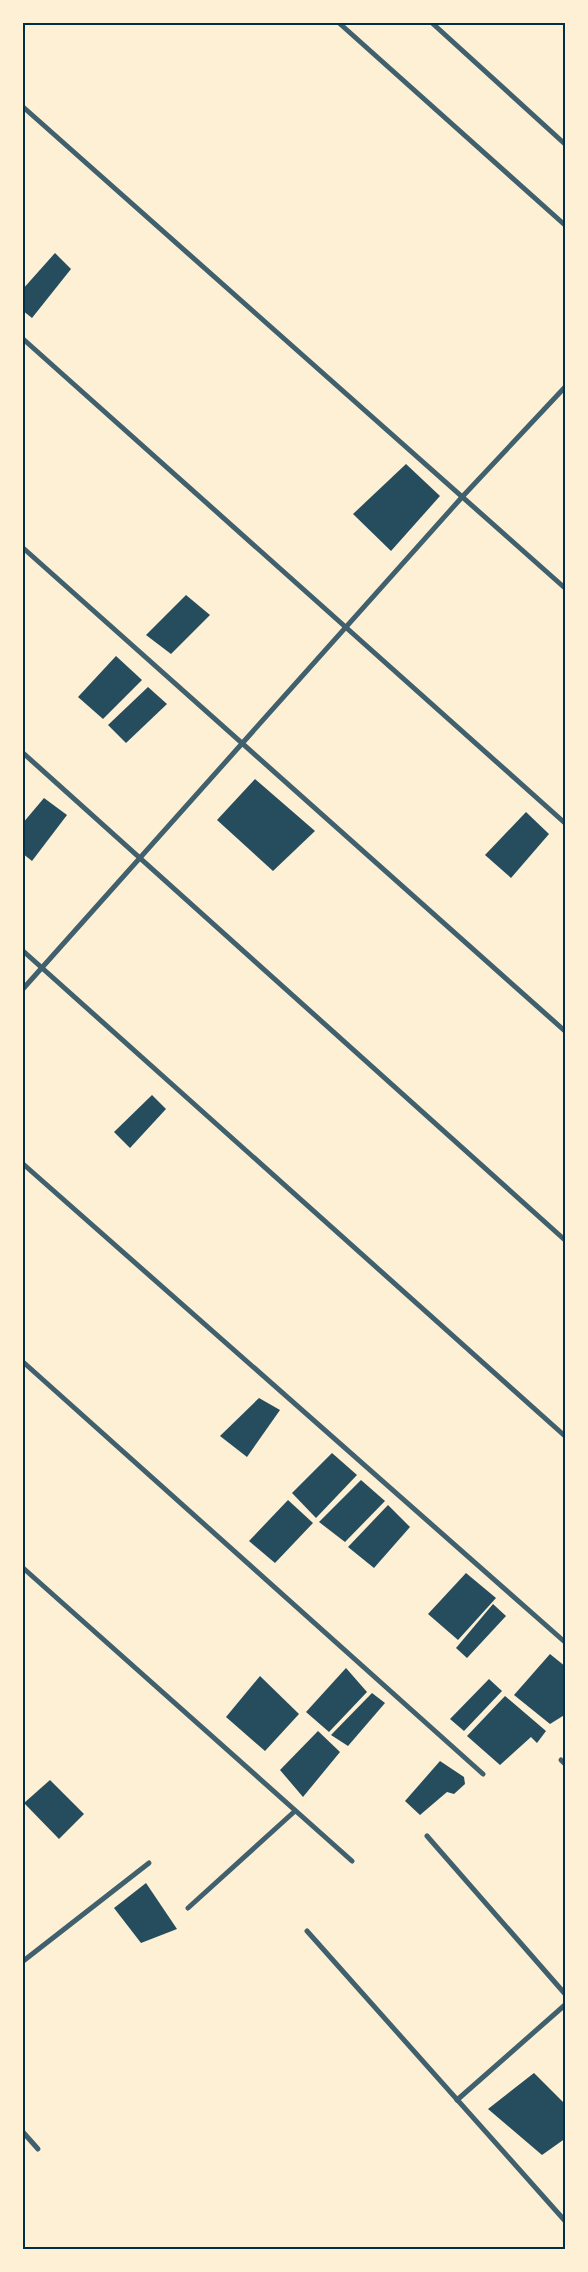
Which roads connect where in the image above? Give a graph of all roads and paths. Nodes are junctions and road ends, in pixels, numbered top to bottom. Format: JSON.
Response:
{"nodes":[{"id":1,"x":338,"y":22,"type":"edge"},
{"id":2,"x":431,"y":22,"type":"edge"},
{"id":3,"x":22,"y":106,"type":"edge"},
{"id":4,"x":566,"y":145,"type":"edge"},
{"id":5,"x":566,"y":226,"type":"edge"},
{"id":6,"x":22,"y":338,"type":"edge"},
{"id":7,"x":566,"y":386,"type":"edge"},
{"id":8,"x":463,"y":496,"type":"junction"},
{"id":9,"x":22,"y":547,"type":"edge"},
{"id":10,"x":566,"y":589,"type":"edge"},
{"id":11,"x":346,"y":627,"type":"junction"},
{"id":12,"x":241,"y":743,"type":"junction"},
{"id":13,"x":22,"y":752,"type":"edge"},
{"id":14,"x":566,"y":824,"type":"edge"},
{"id":15,"x":140,"y":858,"type":"junction"},
{"id":16,"x":22,"y":950,"type":"edge"},
{"id":17,"x":42,"y":968,"type":"junction"},
{"id":18,"x":22,"y":990,"type":"edge"},
{"id":19,"x":566,"y":1032,"type":"edge"},
{"id":20,"x":22,"y":1163,"type":"edge"},
{"id":21,"x":566,"y":1241,"type":"edge"},
{"id":22,"x":22,"y":1361,"type":"edge"},
{"id":23,"x":566,"y":1437,"type":"edge"},
{"id":24,"x":22,"y":1567,"type":"edge"},
{"id":25,"x":566,"y":1643,"type":"edge"},
{"id":26,"x":561,"y":1760,"type":"dead end"},
{"id":27,"x":566,"y":1765,"type":"edge"},
{"id":28,"x":483,"y":1774,"type":"dead end"},
{"id":29,"x":296,"y":1811,"type":"junction"},
{"id":30,"x":427,"y":1836,"type":"dead end"},
{"id":31,"x":352,"y":1861,"type":"dead end"},
{"id":32,"x":148,"y":1863,"type":"dead end"},
{"id":33,"x":188,"y":1908,"type":"dead end"},
{"id":34,"x":307,"y":1931,"type":"dead end"},
{"id":35,"x":22,"y":1962,"type":"edge"},
{"id":36,"x":566,"y":1995,"type":"edge"},
{"id":37,"x":566,"y":2004,"type":"edge"},
{"id":38,"x":457,"y":2100,"type":"junction"},
{"id":39,"x":22,"y":2131,"type":"edge"},
{"id":40,"x":38,"y":2149,"type":"dead end"},
{"id":41,"x":566,"y":2222,"type":"edge"}],
"edges":[{"from":1,"to":5,"type":"street"},
{"from":2,"to":4,"type":"street"},
{"from":3,"to":8,"type":"street"},
{"from":6,"to":11,"type":"street"},
{"from":7,"to":8,"type":"street"},
{"from":8,"to":10,"type":"street"},
{"from":8,"to":11,"type":"street"},
{"from":9,"to":12,"type":"street"},
{"from":11,"to":12,"type":"street"},
{"from":11,"to":14,"type":"street"},
{"from":12,"to":15,"type":"street"},
{"from":12,"to":19,"type":"street"},
{"from":13,"to":15,"type":"street"},
{"from":15,"to":17,"type":"street"},
{"from":15,"to":21,"type":"street"},
{"from":16,"to":17,"type":"street"},
{"from":17,"to":18,"type":"street"},
{"from":17,"to":23,"type":"street"},
{"from":20,"to":25,"type":"street"},
{"from":22,"to":28,"type":"street"},
{"from":24,"to":29,"type":"street"},
{"from":26,"to":27,"type":"street"},
{"from":29,"to":31,"type":"street"},
{"from":29,"to":33,"type":"street"},
{"from":30,"to":36,"type":"street"},
{"from":32,"to":35,"type":"street"},
{"from":34,"to":38,"type":"street"},
{"from":37,"to":38,"type":"street"},
{"from":38,"to":41,"type":"street"},
{"from":39,"to":40,"type":"street"}]}
